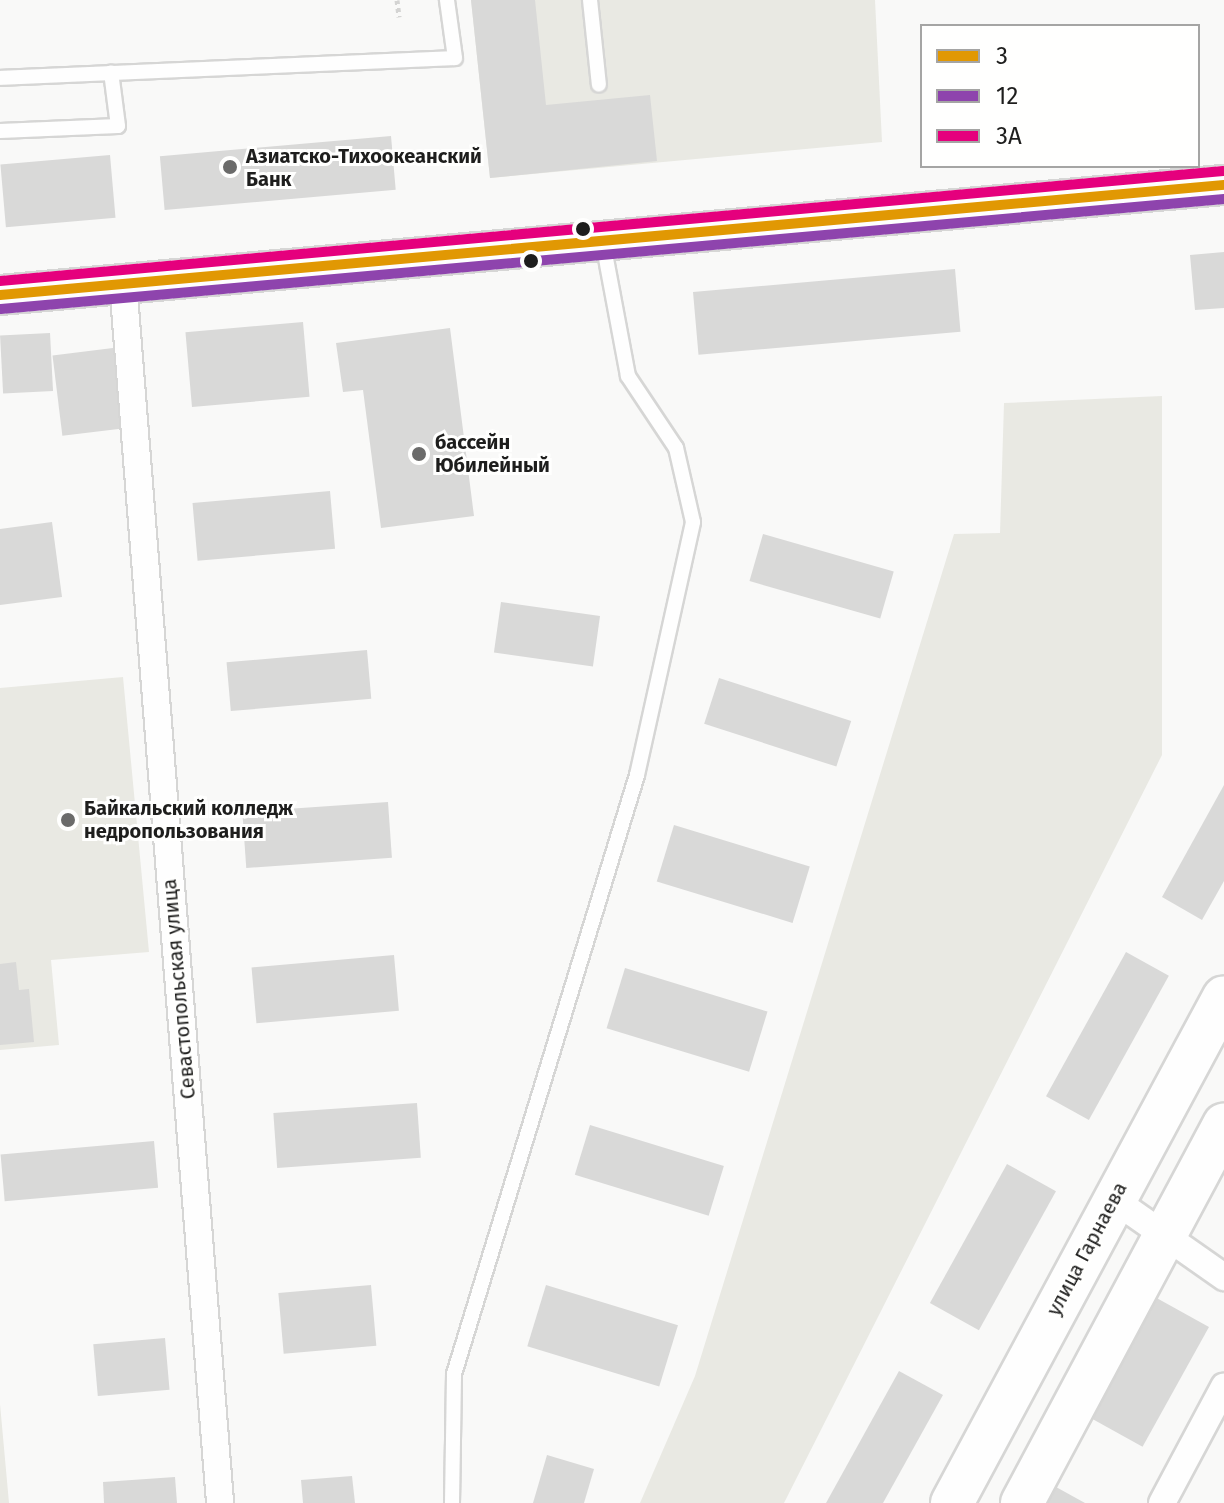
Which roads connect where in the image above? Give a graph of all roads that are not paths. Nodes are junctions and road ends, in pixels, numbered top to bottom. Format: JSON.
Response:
{"nodes":[{"id":1,"x":447,"y":0,"type":"edge"},
{"id":2,"x":590,"y":0,"type":"edge"},
{"id":3,"x":111,"y":72,"type":"junction"},
{"id":4,"x":0,"y":78,"type":"edge"},
{"id":5,"x":599,"y":85,"type":"dead end"},
{"id":6,"x":0,"y":131,"type":"edge"},
{"id":7,"x":1224,"y":185,"type":"edge"},
{"id":8,"x":603,"y":239,"type":"junction"},
{"id":9,"x":123,"y":283,"type":"junction"},
{"id":10,"x":0,"y":295,"type":"edge"},
{"id":11,"x":1224,"y":997,"type":"edge"},
{"id":12,"x":1224,"y":1125,"type":"edge"},
{"id":13,"x":1113,"y":1199,"type":"junction"},
{"id":14,"x":1165,"y":1233,"type":"junction"},
{"id":15,"x":1224,"y":1277,"type":"edge"},
{"id":16,"x":1224,"y":1387,"type":"edge"},
{"id":17,"x":220,"y":1503,"type":"edge"},
{"id":18,"x":452,"y":1503,"type":"edge"},
{"id":19,"x":952,"y":1503,"type":"edge"},
{"id":20,"x":1022,"y":1503,"type":"edge"},
{"id":21,"x":1162,"y":1503,"type":"edge"}],
"edges":[{"from":1,"to":3,"type":"lane"},
{"from":2,"to":5,"type":"lane"},
{"from":3,"to":4,"type":"lane"},
{"from":3,"to":6,"type":"lane"},
{"from":7,"to":8,"type":"street"},
{"from":8,"to":9,"type":"street"},
{"from":8,"to":18,"type":"lane"},
{"from":9,"to":10,"type":"street"},
{"from":9,"to":17,"type":"street","name":"Севастопольская улица"},
{"from":11,"to":13,"type":"main road","name":"улица Гарнаева"},
{"from":12,"to":14,"type":"main road"},
{"from":13,"to":14,"type":"street"},
{"from":13,"to":19,"type":"main road","name":"улица Гарнаева"},
{"from":14,"to":15,"type":"street"},
{"from":14,"to":20,"type":"main road"},
{"from":16,"to":21,"type":"street"}]}
